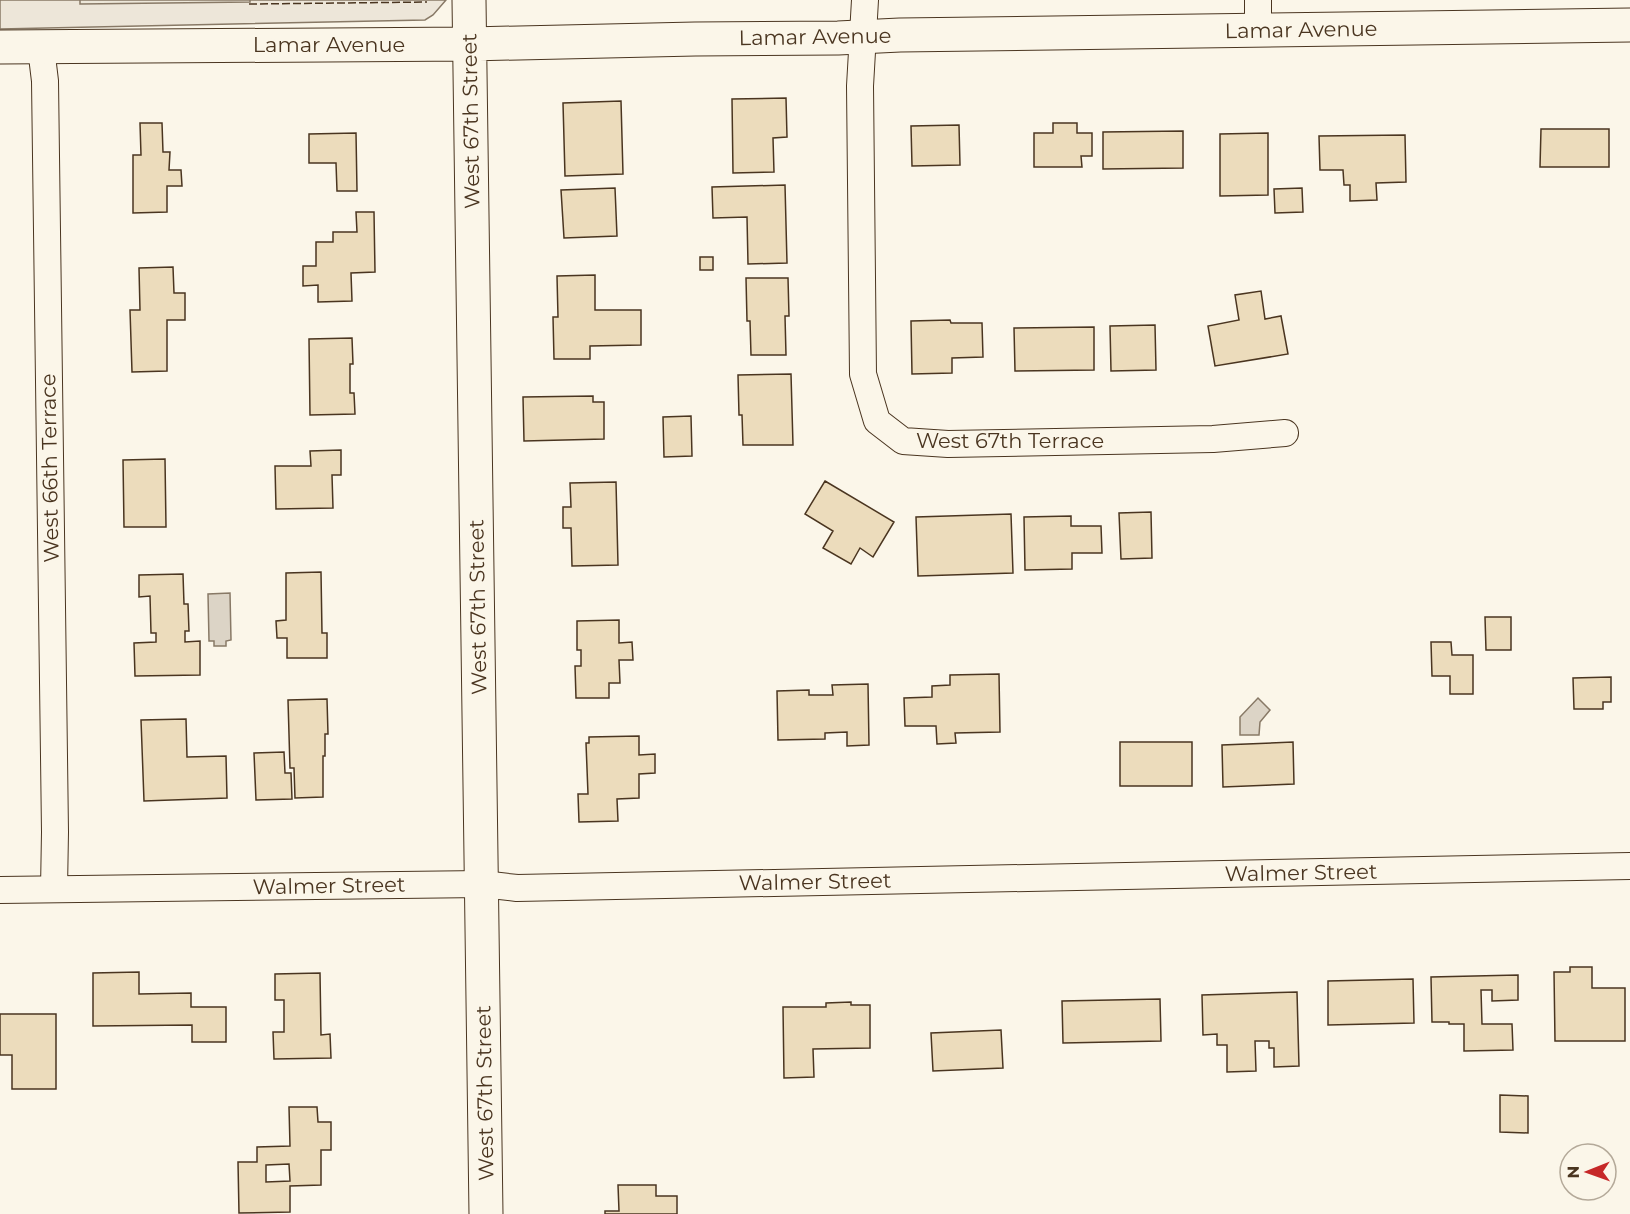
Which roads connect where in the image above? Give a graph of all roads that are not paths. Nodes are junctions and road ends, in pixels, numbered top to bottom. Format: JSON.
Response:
{"nodes":[{"id":1,"x":469,"y":0,"type":"edge"},
{"id":2,"x":865,"y":0,"type":"edge"},
{"id":3,"x":1258,"y":15,"type":"edge"},
{"id":4,"x":1630,"y":24,"type":"edge"},
{"id":5,"x":862,"y":37,"type":"junction"},
{"id":6,"x":470,"y":44,"type":"junction"},
{"id":7,"x":0,"y":47,"type":"edge"},
{"id":8,"x":41,"y":48,"type":"junction"},
{"id":9,"x":1285,"y":433,"type":"dead end"},
{"id":10,"x":1630,"y":866,"type":"edge"},
{"id":11,"x":482,"y":884,"type":"junction"},
{"id":12,"x":54,"y":889,"type":"junction"},
{"id":13,"x":0,"y":890,"type":"edge"},
{"id":14,"x":486,"y":1214,"type":"edge"}],
"edges":[{"from":1,"to":6,"type":"street","name":"West 67th Street"},
{"from":2,"to":5,"type":"street","name":"West 67th Terrace"},
{"from":3,"to":4,"type":"street","name":"Lamar Avenue"},
{"from":3,"to":5,"type":"street","name":"Lamar Avenue"},
{"from":5,"to":6,"type":"street","name":"Lamar Avenue"},
{"from":5,"to":9,"type":"street","name":"West 67th Terrace"},
{"from":6,"to":8,"type":"street","name":"Lamar Avenue"},
{"from":6,"to":11,"type":"street","name":"West 67th Street"},
{"from":7,"to":8,"type":"street","name":"Lamar Avenue"},
{"from":8,"to":12,"type":"street","name":"West 66th Terrace"},
{"from":10,"to":11,"type":"street","name":"Walmer Street"},
{"from":11,"to":12,"type":"street","name":"Walmer Street"},
{"from":11,"to":14,"type":"street","name":"West 67th Street"},
{"from":12,"to":13,"type":"street","name":"Walmer Street"}]}
